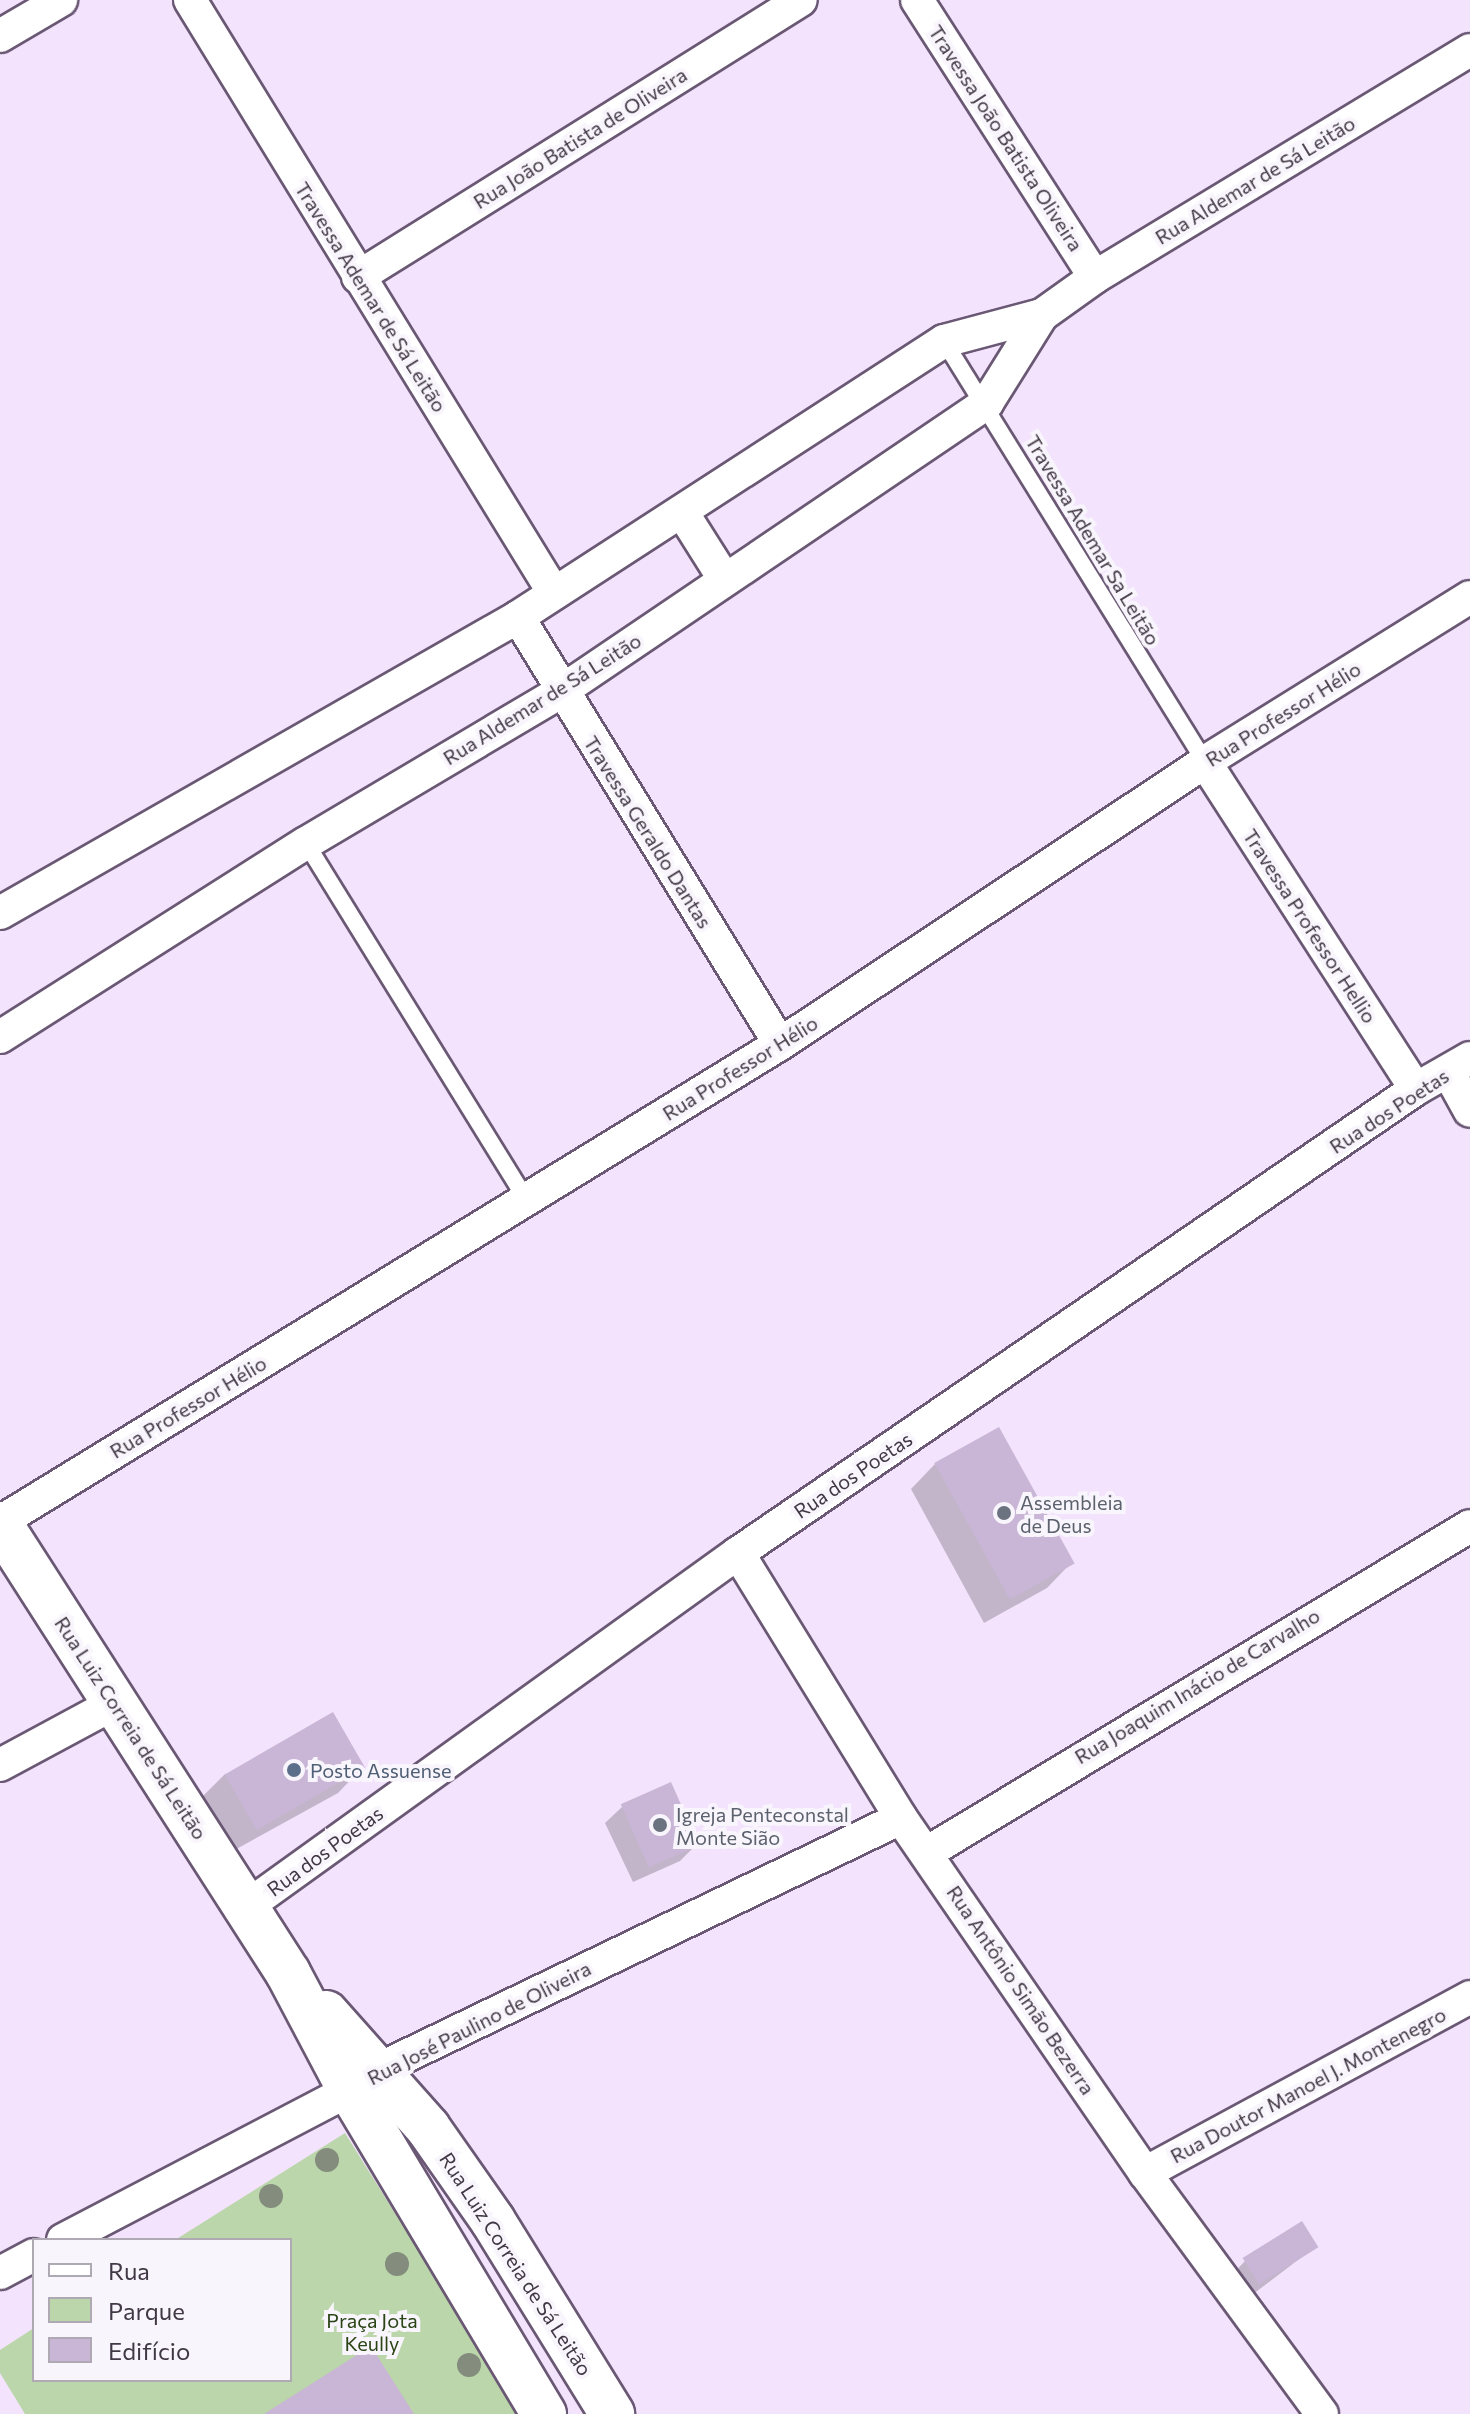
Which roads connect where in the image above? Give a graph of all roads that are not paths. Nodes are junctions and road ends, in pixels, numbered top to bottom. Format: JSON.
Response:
{"nodes":[{"id":1,"x":61,"y":0,"type":"edge"},
{"id":2,"x":190,"y":0,"type":"edge"},
{"id":3,"x":801,"y":0,"type":"edge"},
{"id":4,"x":917,"y":0,"type":"edge"},
{"id":5,"x":0,"y":36,"type":"edge"},
{"id":6,"x":1470,"y":50,"type":"edge"},
{"id":7,"x":358,"y":277,"type":"junction"},
{"id":8,"x":1095,"y":277,"type":"junction"},
{"id":9,"x":1042,"y":315,"type":"junction"},
{"id":10,"x":944,"y":341,"type":"junction"},
{"id":11,"x":987,"y":403,"type":"junction"},
{"id":12,"x":682,"y":512,"type":"junction"},
{"id":13,"x":725,"y":580,"type":"junction"},
{"id":14,"x":554,"y":593,"type":"junction"},
{"id":15,"x":1470,"y":597,"type":"edge"},
{"id":16,"x":518,"y":617,"type":"junction"},
{"id":17,"x":560,"y":692,"type":"junction"},
{"id":18,"x":1205,"y":762,"type":"junction"},
{"id":19,"x":306,"y":843,"type":"junction"},
{"id":20,"x":0,"y":913,"type":"edge"},
{"id":21,"x":0,"y":1037,"type":"edge"},
{"id":22,"x":780,"y":1044,"type":"junction"},
{"id":23,"x":1460,"y":1066,"type":"edge"},
{"id":24,"x":1416,"y":1089,"type":"junction"},
{"id":25,"x":1470,"y":1111,"type":"edge"},
{"id":26,"x":527,"y":1201,"type":"junction"},
{"id":27,"x":0,"y":1523,"type":"edge"},
{"id":28,"x":1470,"y":1526,"type":"edge"},
{"id":29,"x":738,"y":1553,"type":"junction"},
{"id":30,"x":115,"y":1703,"type":"junction"},
{"id":31,"x":0,"y":1765,"type":"edge"},
{"id":32,"x":901,"y":1818,"type":"junction"},
{"id":33,"x":928,"y":1852,"type":"junction"},
{"id":34,"x":246,"y":1907,"type":"junction"},
{"id":35,"x":1470,"y":1997,"type":"edge"},
{"id":36,"x":364,"y":2080,"type":"junction"},
{"id":37,"x":1145,"y":2173,"type":"junction"},
{"id":38,"x":67,"y":2238,"type":"edge"},
{"id":39,"x":32,"y":2256,"type":"edge"},
{"id":40,"x":0,"y":2273,"type":"edge"},
{"id":41,"x":544,"y":2414,"type":"edge"},
{"id":42,"x":612,"y":2414,"type":"edge"},
{"id":43,"x":1322,"y":2414,"type":"edge"}],
"edges":[{"from":1,"to":5,"type":"street"},
{"from":2,"to":7,"type":"street","name":"Travessa Ademar de Sá Leitão"},
{"from":3,"to":7,"type":"street","name":"Rua João Batista de Oliveira"},
{"from":4,"to":8,"type":"street","name":"Travessa João Batista Oliveira"},
{"from":6,"to":8,"type":"street","name":"Rua Aldemar de Sá Leitão"},
{"from":7,"to":14,"type":"street","name":"Travessa Ademar de Sá Leitão"},
{"from":8,"to":9,"type":"street","name":"Rua Aldemar de Sá Leitão"},
{"from":9,"to":10,"type":"street","name":"Rua Aldemar de Sá Leitão"},
{"from":9,"to":11,"type":"street","name":"Rua Aldemar de Sá Leitão"},
{"from":10,"to":11,"type":"lane","name":"Travessa Ademar Sa Leitão"},
{"from":10,"to":12,"type":"street","name":"Rua Aldemar de Sá Leitão"},
{"from":11,"to":13,"type":"street","name":"Rua Aldemar de Sá Leitão"},
{"from":11,"to":18,"type":"lane","name":"Travessa Ademar Sa Leitão"},
{"from":12,"to":13,"type":"street"},
{"from":12,"to":14,"type":"street","name":"Rua Aldemar de Sá Leitão"},
{"from":13,"to":17,"type":"street","name":"Rua Aldemar de Sá Leitão"},
{"from":14,"to":16,"type":"street","name":"Rua Aldemar de Sá Leitão"},
{"from":15,"to":18,"type":"street","name":"Rua Professor Hélio"},
{"from":16,"to":17,"type":"street","name":"Travessa Geraldo Dantas"},
{"from":16,"to":20,"type":"street","name":"Rua Aldemar de Sá Leitão"},
{"from":17,"to":19,"type":"street","name":"Rua Aldemar de Sá Leitão"},
{"from":17,"to":22,"type":"street","name":"Travessa Geraldo Dantas"},
{"from":18,"to":22,"type":"street","name":"Rua Professor Hélio"},
{"from":18,"to":24,"type":"street","name":"Travessa Professor Hellio"},
{"from":19,"to":21,"type":"street","name":"Rua Aldemar de Sá Leitão"},
{"from":19,"to":26,"type":"lane"},
{"from":22,"to":26,"type":"street","name":"Rua Professor Hélio"},
{"from":23,"to":24,"type":"street","name":"Rua dos Poetas"},
{"from":23,"to":25,"type":"street"},
{"from":24,"to":29,"type":"street","name":"Rua dos Poetas"},
{"from":26,"to":27,"type":"street","name":"Rua Professor Hélio"},
{"from":27,"to":30,"type":"main road","name":"Rua Luiz Correia de Sá Leitão"},
{"from":28,"to":33,"type":"street","name":"Rua Joaquim Inácio de Carvalho"},
{"from":29,"to":32,"type":"street","name":"Rua Antônio Simão Bezerra"},
{"from":29,"to":34,"type":"street","name":"Rua dos Poetas"},
{"from":30,"to":31,"type":"street"},
{"from":30,"to":34,"type":"main road","name":"Rua Luiz Correia de Sá Leitão"},
{"from":32,"to":33,"type":"street","name":"Rua Antônio Simão Bezerra"},
{"from":32,"to":36,"type":"street","name":"Rua José Paulino de Oliveira"},
{"from":33,"to":37,"type":"street","name":"Rua Antônio Simão Bezerra"},
{"from":34,"to":36,"type":"main road","name":"Rua Luiz Correia de Sá Leitão"},
{"from":35,"to":37,"type":"street","name":"Rua Doutor Manoel J. Montenegro"},
{"from":36,"to":38,"type":"street","name":"Rua José Paulino de Oliveira"},
{"from":36,"to":41,"type":"main road","name":"Rua Luiz Correia de Sá Leitão"},
{"from":36,"to":42,"type":"main road","name":"Rua Luiz Correia de Sá Leitão"},
{"from":37,"to":43,"type":"street","name":"Rua Antônio Simão Bezerra"},
{"from":39,"to":40,"type":"street"}]}
